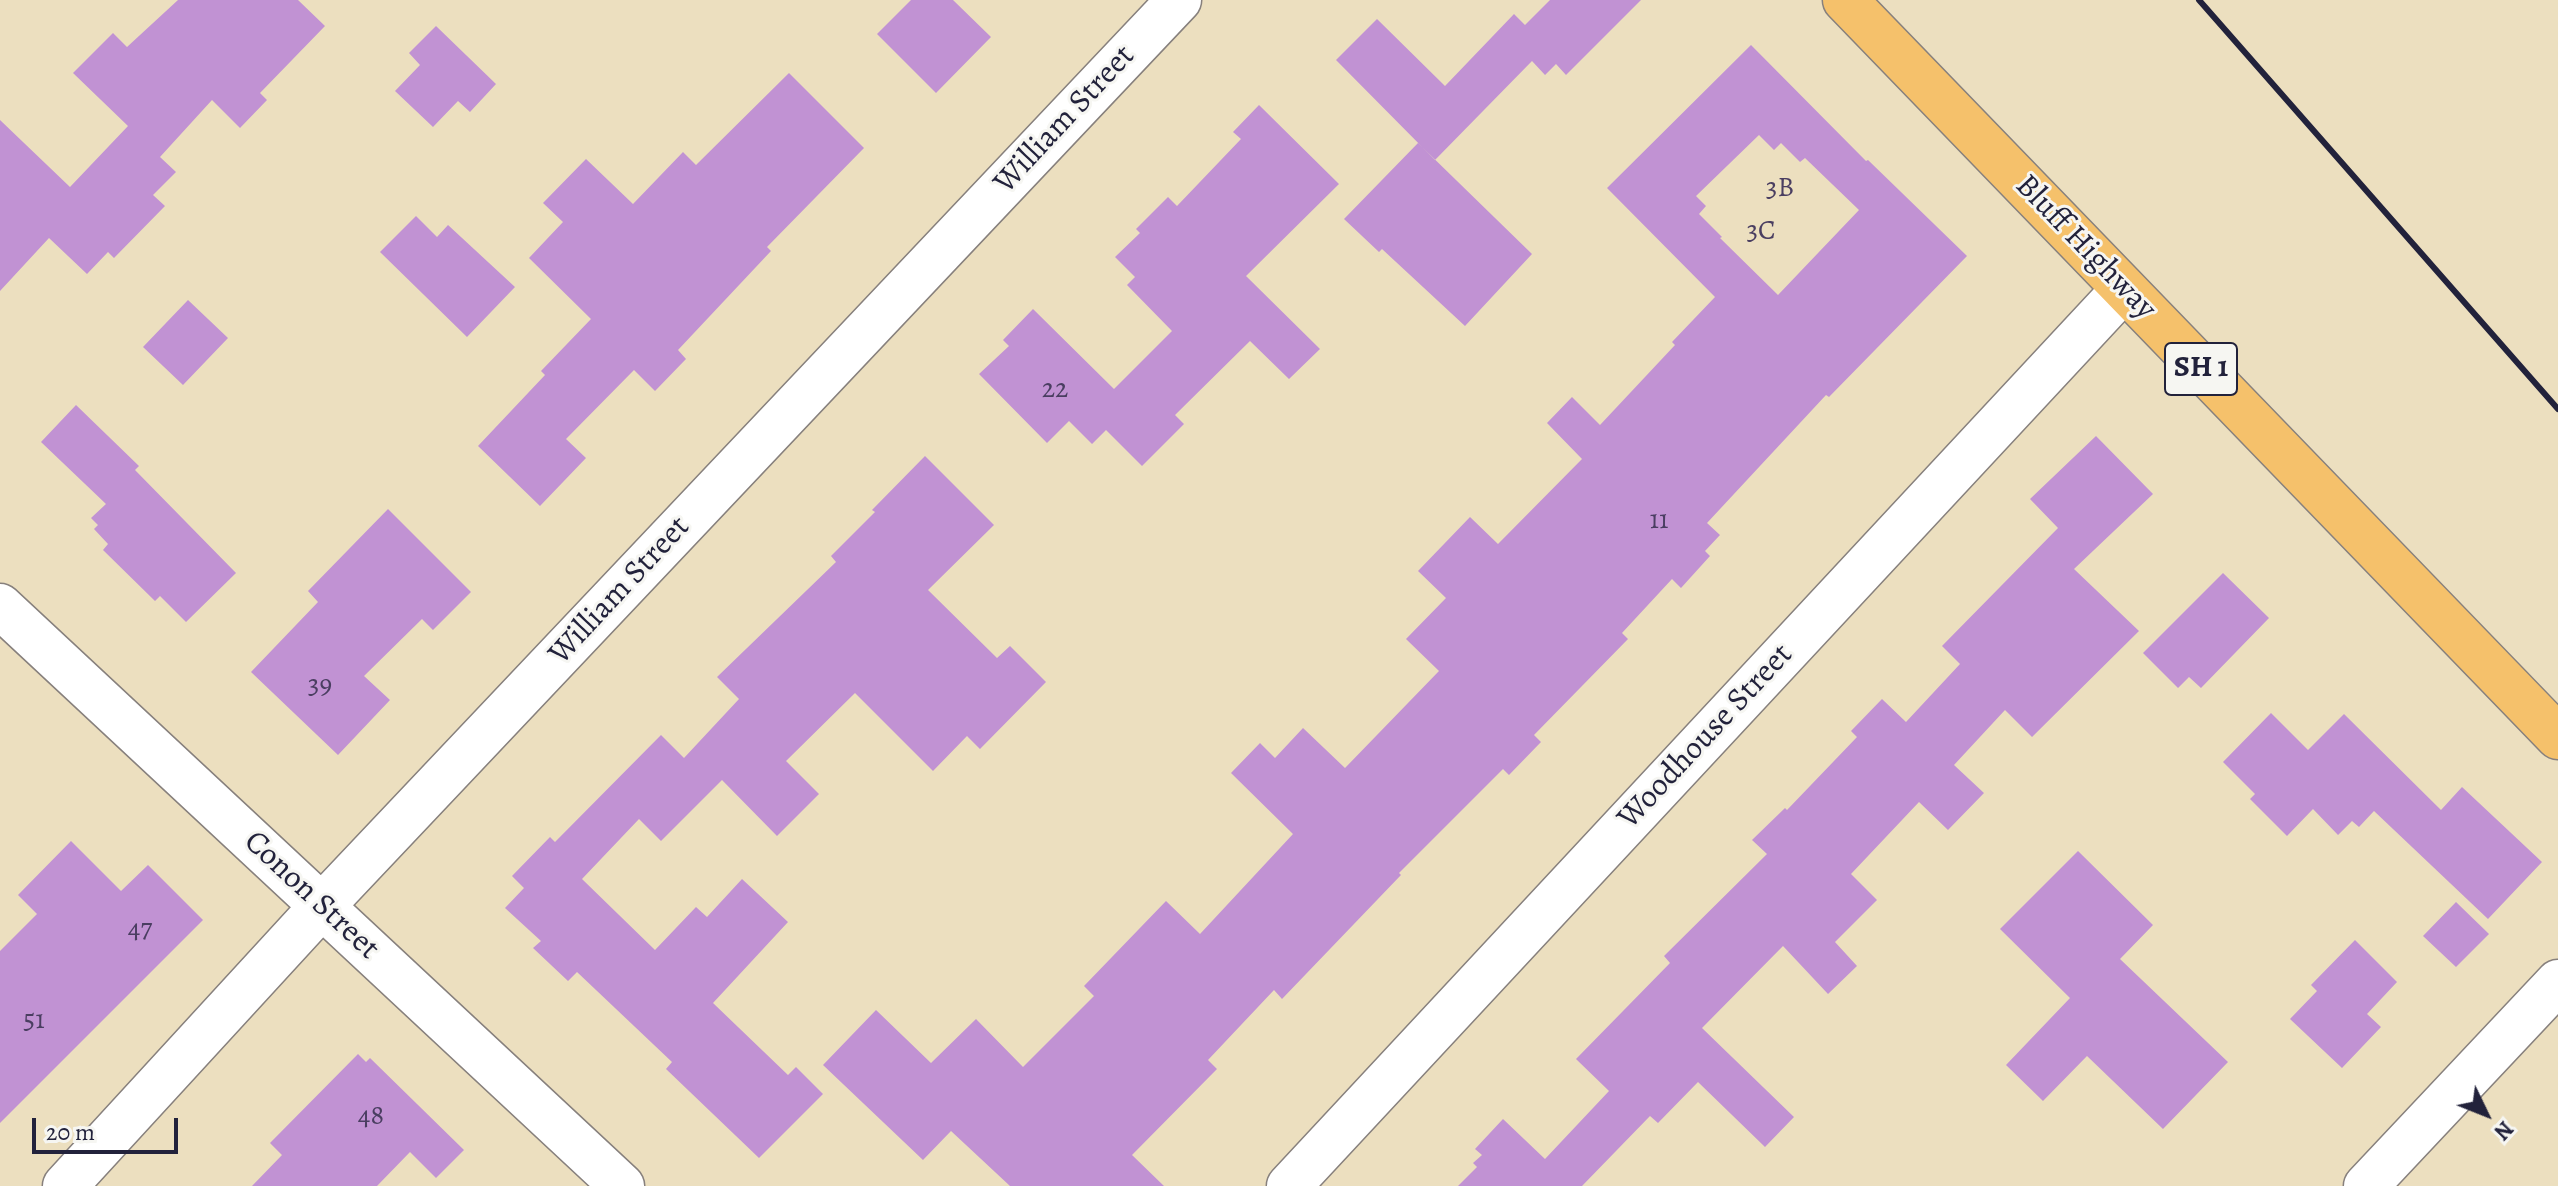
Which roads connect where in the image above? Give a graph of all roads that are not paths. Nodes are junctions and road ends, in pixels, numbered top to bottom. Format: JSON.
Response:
{"nodes":[{"id":1,"x":1179,"y":0,"type":"edge"},
{"id":2,"x":1845,"y":0,"type":"edge"},
{"id":3,"x":2124,"y":289,"type":"junction"},
{"id":4,"x":0,"y":606,"type":"edge"},
{"id":5,"x":2558,"y":737,"type":"edge"},
{"id":6,"x":322,"y":906,"type":"junction"},
{"id":7,"x":2558,"y":982,"type":"edge"},
{"id":8,"x":65,"y":1186,"type":"edge"},
{"id":9,"x":622,"y":1186,"type":"edge"},
{"id":10,"x":1289,"y":1186,"type":"edge"},
{"id":11,"x":2366,"y":1186,"type":"edge"}],
"edges":[{"from":1,"to":6,"type":"street","name":"William Street"},
{"from":2,"to":3,"type":"highway","name":"Bluff Highway","number":"SH 1"},
{"from":3,"to":5,"type":"highway","name":"Bluff Highway","number":"SH 1"},
{"from":3,"to":10,"type":"street","name":"Woodhouse Street"},
{"from":4,"to":6,"type":"street","name":"Conon Street"},
{"from":6,"to":8,"type":"street","name":"William Street"},
{"from":6,"to":9,"type":"street","name":"Conon Street"},
{"from":7,"to":11,"type":"street"}]}
